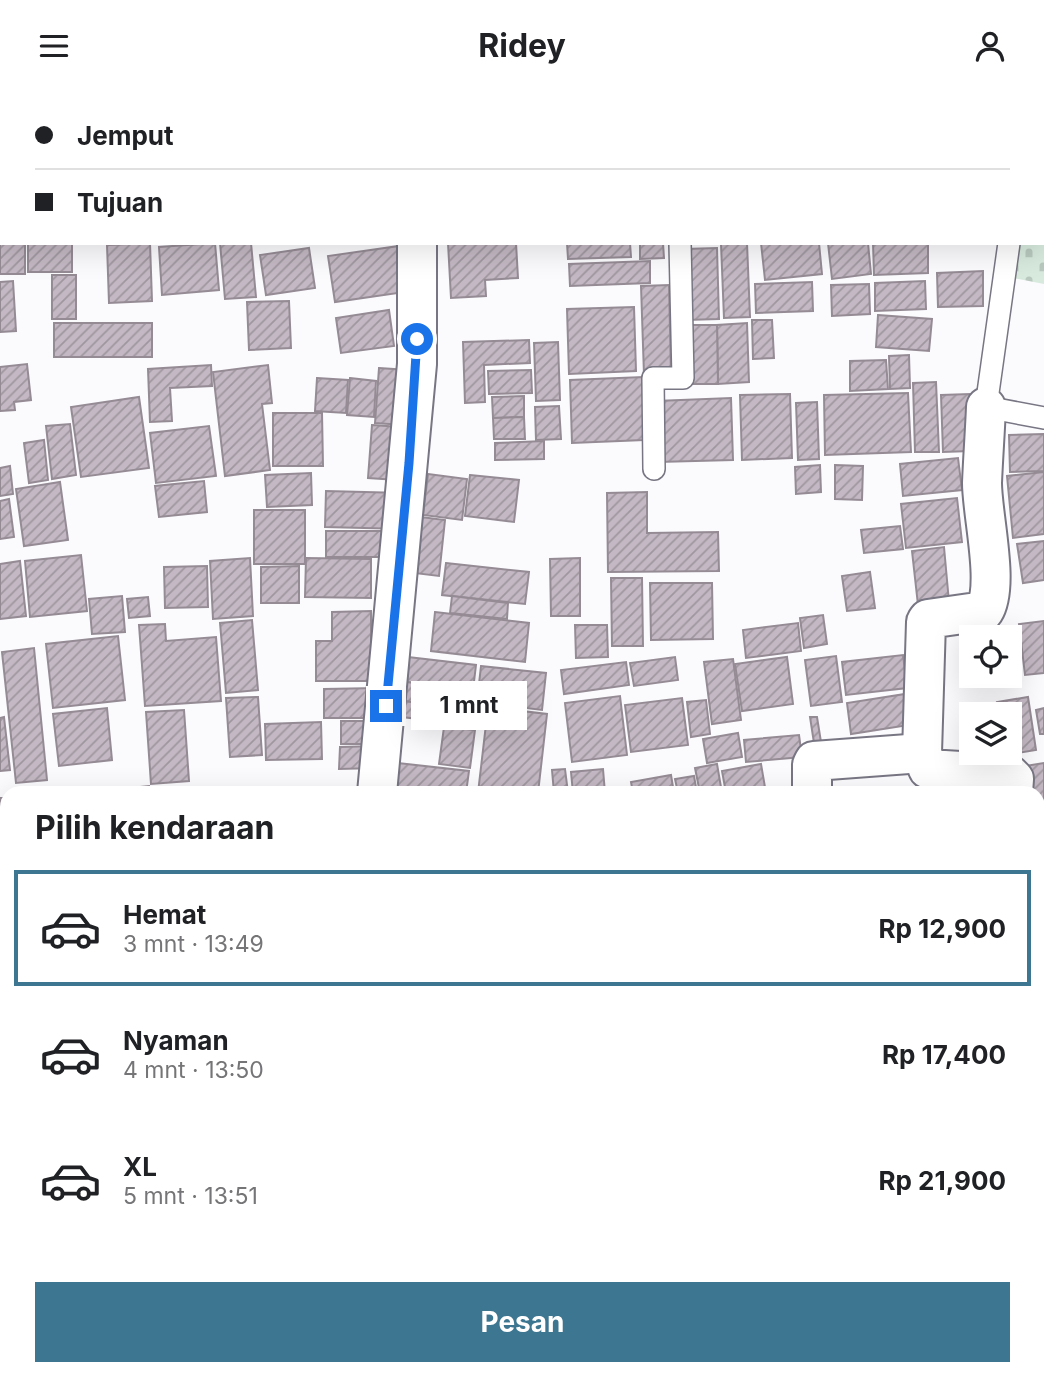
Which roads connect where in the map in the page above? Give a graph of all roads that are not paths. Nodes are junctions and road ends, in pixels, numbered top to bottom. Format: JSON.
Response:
{"nodes":[{"id":1,"x":416,"y":245,"type":"edge"},
{"id":2,"x":680,"y":245,"type":"edge"},
{"id":3,"x":1009,"y":245,"type":"edge"},
{"id":4,"x":986,"y":407,"type":"junction"},
{"id":5,"x":1044,"y":418,"type":"edge"},
{"id":6,"x":654,"y":469,"type":"dead end"},
{"id":7,"x":922,"y":753,"type":"junction"},
{"id":8,"x":378,"y":786,"type":"edge"},
{"id":9,"x":812,"y":786,"type":"edge"},
{"id":10,"x":1014,"y":786,"type":"edge"}],
"edges":[{"from":1,"to":8,"type":"street"},
{"from":2,"to":6,"type":"lane"},
{"from":3,"to":4,"type":"lane"},
{"from":4,"to":5,"type":"lane"},
{"from":4,"to":7,"type":"street"},
{"from":7,"to":9,"type":"street"},
{"from":7,"to":10,"type":"street"}]}
